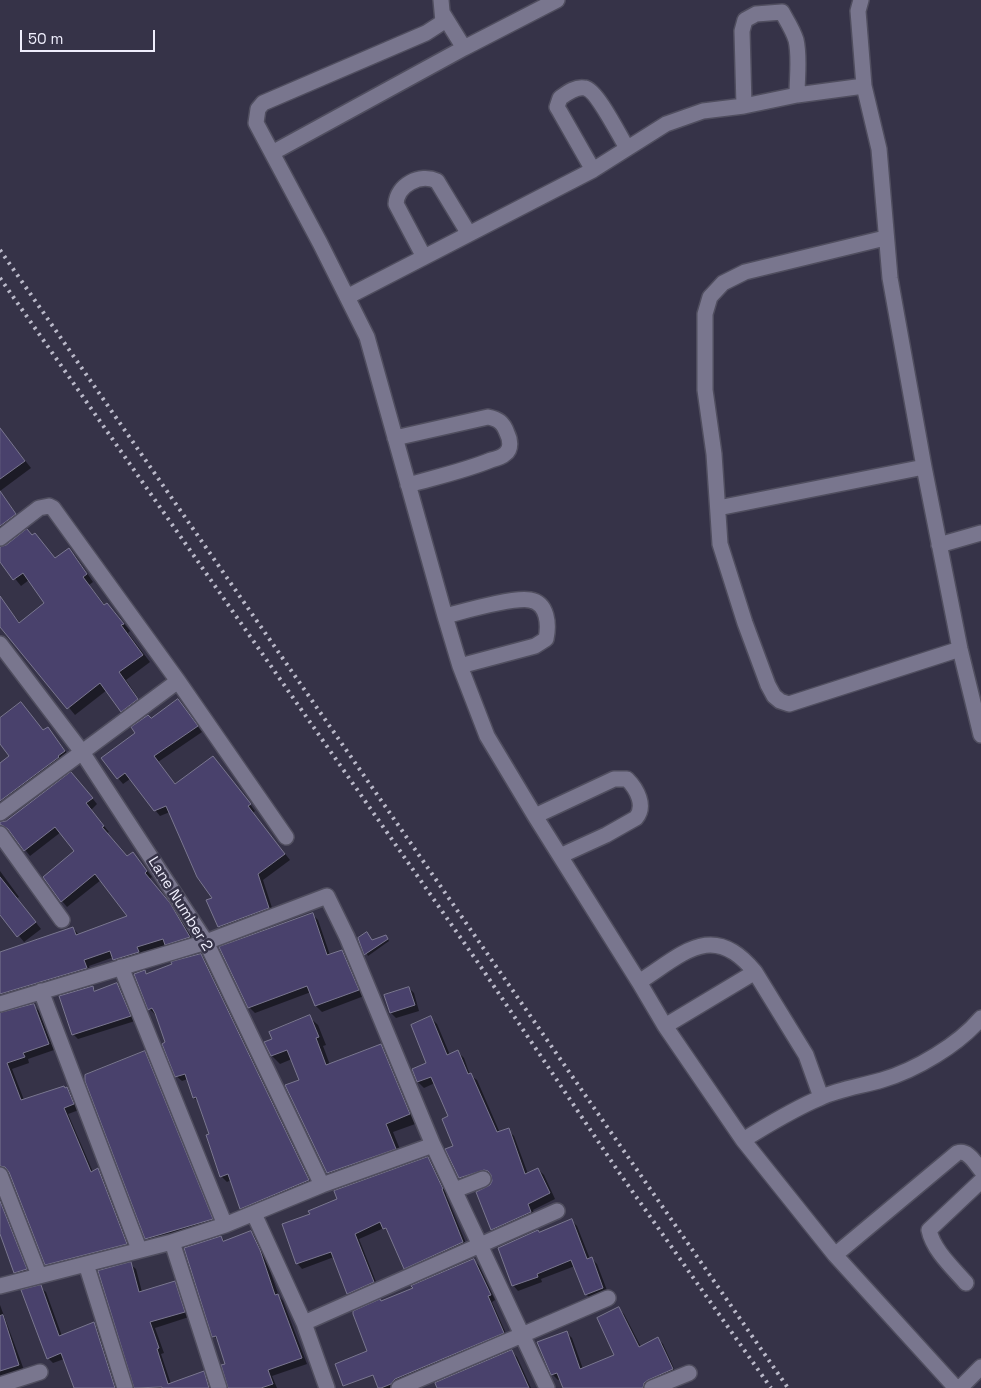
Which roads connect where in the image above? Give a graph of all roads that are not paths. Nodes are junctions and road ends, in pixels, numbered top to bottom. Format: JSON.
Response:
{"nodes":[{"id":1,"x":557,"y":0,"type":"edge"},
{"id":2,"x":861,"y":0,"type":"edge"},
{"id":3,"x":442,"y":7,"type":"edge"},
{"id":4,"x":464,"y":48,"type":"junction"},
{"id":5,"x":864,"y":86,"type":"junction"},
{"id":6,"x":797,"y":95,"type":"junction"},
{"id":7,"x":744,"y":106,"type":"junction"},
{"id":8,"x":627,"y":148,"type":"junction"},
{"id":9,"x":272,"y":153,"type":"junction"},
{"id":10,"x":593,"y":170,"type":"junction"},
{"id":11,"x":469,"y":234,"type":"junction"},
{"id":12,"x":885,"y":238,"type":"junction"},
{"id":13,"x":424,"y":257,"type":"junction"},
{"id":14,"x":347,"y":297,"type":"junction"},
{"id":15,"x":395,"y":438,"type":"junction"},
{"id":16,"x":924,"y":467,"type":"junction"},
{"id":17,"x":408,"y":485,"type":"junction"},
{"id":18,"x":718,"y":508,"type":"junction"},
{"id":19,"x":981,"y":533,"type":"edge"},
{"id":20,"x":0,"y":538,"type":"edge"},
{"id":21,"x":939,"y":545,"type":"junction"},
{"id":22,"x":445,"y":616,"type":"junction"},
{"id":23,"x":0,"y":644,"type":"edge"},
{"id":24,"x":960,"y":650,"type":"junction"},
{"id":25,"x":460,"y":666,"type":"junction"},
{"id":26,"x":178,"y":680,"type":"junction"},
{"id":27,"x":981,"y":735,"type":"edge"},
{"id":28,"x":82,"y":752,"type":"junction"},
{"id":29,"x":0,"y":813,"type":"edge"},
{"id":30,"x":534,"y":816,"type":"junction"},
{"id":31,"x":0,"y":834,"type":"edge"},
{"id":32,"x":286,"y":837,"type":"dead end"},
{"id":33,"x":560,"y":856,"type":"junction"},
{"id":34,"x":62,"y":920,"type":"dead end"},
{"id":35,"x":206,"y":942,"type":"junction"},
{"id":36,"x":121,"y":967,"type":"junction"},
{"id":37,"x":755,"y":972,"type":"junction"},
{"id":38,"x":639,"y":982,"type":"junction"},
{"id":39,"x":41,"y":991,"type":"junction"},
{"id":40,"x":0,"y":1004,"type":"edge"},
{"id":41,"x":981,"y":1018,"type":"edge"},
{"id":42,"x":665,"y":1026,"type":"junction"},
{"id":43,"x":821,"y":1097,"type":"junction"},
{"id":44,"x":743,"y":1140,"type":"junction"},
{"id":45,"x":433,"y":1144,"type":"junction"},
{"id":46,"x":981,"y":1170,"type":"edge"},
{"id":47,"x":0,"y":1175,"type":"edge"},
{"id":48,"x":483,"y":1179,"type":"dead end"},
{"id":49,"x":981,"y":1181,"type":"edge"},
{"id":50,"x":322,"y":1186,"type":"junction"},
{"id":51,"x":455,"y":1190,"type":"junction"},
{"id":52,"x":557,"y":1211,"type":"dead end"},
{"id":53,"x":254,"y":1214,"type":"junction"},
{"id":54,"x":225,"y":1225,"type":"junction"},
{"id":55,"x":172,"y":1242,"type":"junction"},
{"id":56,"x":480,"y":1246,"type":"junction"},
{"id":57,"x":139,"y":1249,"type":"junction"},
{"id":58,"x":836,"y":1254,"type":"junction"},
{"id":59,"x":86,"y":1264,"type":"junction"},
{"id":60,"x":39,"y":1275,"type":"junction"},
{"id":61,"x":966,"y":1283,"type":"dead end"},
{"id":62,"x":0,"y":1286,"type":"edge"},
{"id":63,"x":608,"y":1298,"type":"dead end"},
{"id":64,"x":304,"y":1323,"type":"junction"},
{"id":65,"x":523,"y":1335,"type":"junction"},
{"id":66,"x":981,"y":1367,"type":"edge"},
{"id":67,"x":40,"y":1372,"type":"dead end"},
{"id":68,"x":689,"y":1373,"type":"dead end"},
{"id":69,"x":0,"y":1385,"type":"edge"},
{"id":70,"x":125,"y":1388,"type":"edge"},
{"id":71,"x":219,"y":1388,"type":"edge"},
{"id":72,"x":327,"y":1388,"type":"edge"},
{"id":73,"x":399,"y":1388,"type":"edge"},
{"id":74,"x":547,"y":1388,"type":"edge"},
{"id":75,"x":652,"y":1388,"type":"edge"},
{"id":76,"x":956,"y":1388,"type":"edge"},
{"id":77,"x":960,"y":1388,"type":"edge"}],
"edges":[{"from":1,"to":4,"type":"street"},
{"from":2,"to":5,"type":"street"},
{"from":3,"to":4,"type":"street"},
{"from":3,"to":9,"type":"street"},
{"from":4,"to":9,"type":"street"},
{"from":5,"to":6,"type":"street"},
{"from":5,"to":12,"type":"street"},
{"from":6,"to":7,"type":"street"},
{"from":6,"to":7,"type":"street"},
{"from":7,"to":8,"type":"street"},
{"from":8,"to":10,"type":"street"},
{"from":8,"to":10,"type":"street"},
{"from":9,"to":14,"type":"street"},
{"from":10,"to":11,"type":"street"},
{"from":11,"to":13,"type":"street"},
{"from":11,"to":13,"type":"street"},
{"from":12,"to":16,"type":"street"},
{"from":12,"to":18,"type":"street"},
{"from":13,"to":14,"type":"street"},
{"from":14,"to":15,"type":"street"},
{"from":15,"to":17,"type":"street"},
{"from":15,"to":17,"type":"street"},
{"from":16,"to":18,"type":"street"},
{"from":16,"to":21,"type":"street"},
{"from":17,"to":22,"type":"street"},
{"from":18,"to":24,"type":"street"},
{"from":19,"to":21,"type":"street"},
{"from":20,"to":26,"type":"street"},
{"from":21,"to":24,"type":"street"},
{"from":22,"to":25,"type":"street"},
{"from":22,"to":25,"type":"street"},
{"from":23,"to":28,"type":"street","name":"Lane Number 2"},
{"from":24,"to":27,"type":"street"},
{"from":25,"to":30,"type":"street"},
{"from":26,"to":28,"type":"street"},
{"from":26,"to":32,"type":"street"},
{"from":28,"to":29,"type":"street"},
{"from":28,"to":35,"type":"street","name":"Lane Number 2"},
{"from":30,"to":33,"type":"street"},
{"from":30,"to":33,"type":"street"},
{"from":31,"to":34,"type":"street"},
{"from":33,"to":38,"type":"street"},
{"from":35,"to":36,"type":"street"},
{"from":35,"to":45,"type":"street"},
{"from":35,"to":50,"type":"street","name":"Lane Number 2"},
{"from":36,"to":39,"type":"street"},
{"from":36,"to":54,"type":"street"},
{"from":37,"to":38,"type":"street"},
{"from":37,"to":42,"type":"street"},
{"from":37,"to":43,"type":"street"},
{"from":38,"to":42,"type":"street"},
{"from":39,"to":40,"type":"street"},
{"from":39,"to":57,"type":"street"},
{"from":41,"to":43,"type":"street"},
{"from":42,"to":44,"type":"street"},
{"from":43,"to":44,"type":"street"},
{"from":44,"to":58,"type":"street"},
{"from":45,"to":50,"type":"street"},
{"from":45,"to":51,"type":"street"},
{"from":46,"to":58,"type":"street"},
{"from":47,"to":60,"type":"street"},
{"from":48,"to":51,"type":"street"},
{"from":49,"to":61,"type":"street"},
{"from":50,"to":53,"type":"street"},
{"from":51,"to":56,"type":"street"},
{"from":52,"to":56,"type":"street"},
{"from":53,"to":54,"type":"street"},
{"from":53,"to":64,"type":"street"},
{"from":54,"to":55,"type":"street"},
{"from":55,"to":57,"type":"street"},
{"from":55,"to":71,"type":"street"},
{"from":56,"to":64,"type":"street"},
{"from":56,"to":65,"type":"street"},
{"from":57,"to":59,"type":"street"},
{"from":58,"to":76,"type":"street"},
{"from":59,"to":60,"type":"street"},
{"from":59,"to":70,"type":"street"},
{"from":60,"to":62,"type":"street"},
{"from":63,"to":65,"type":"street"},
{"from":64,"to":72,"type":"street"},
{"from":65,"to":73,"type":"street"},
{"from":65,"to":74,"type":"street"},
{"from":66,"to":77,"type":"street"},
{"from":67,"to":69,"type":"street"},
{"from":68,"to":75,"type":"street"}]}
